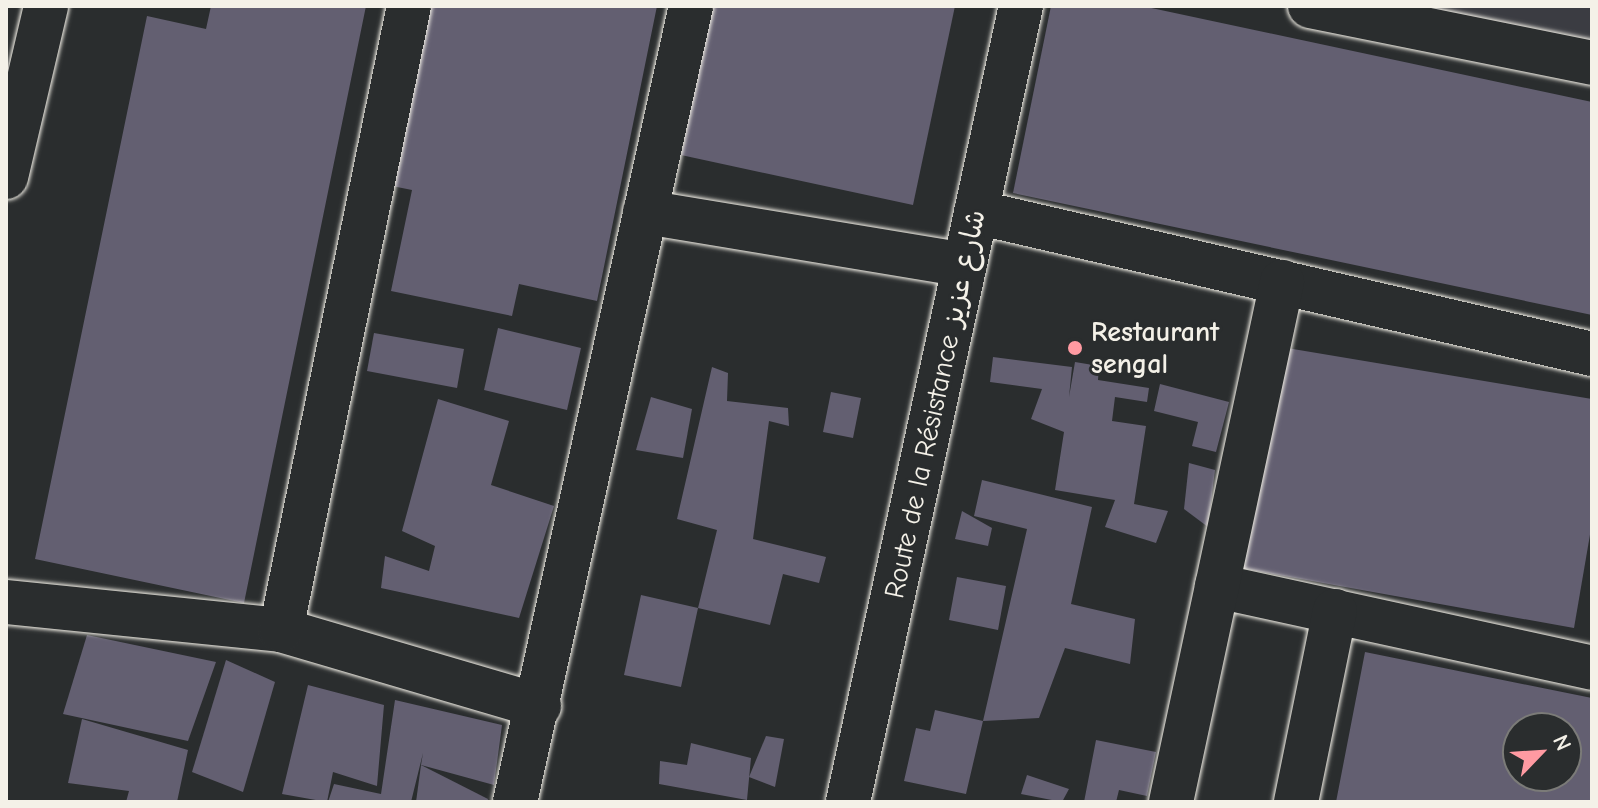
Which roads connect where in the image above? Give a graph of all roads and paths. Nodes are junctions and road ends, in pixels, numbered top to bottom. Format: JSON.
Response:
{"nodes":[{"id":1,"x":46,"y":6,"type":"edge"},
{"id":2,"x":409,"y":6,"type":"edge"},
{"id":3,"x":691,"y":6,"type":"edge"},
{"id":4,"x":1021,"y":6,"type":"edge"},
{"id":5,"x":1310,"y":6,"type":"edge"},
{"id":6,"x":1592,"y":63,"type":"edge"},
{"id":7,"x":6,"y":177,"type":"edge"},
{"id":8,"x":645,"y":212,"type":"junction"},
{"id":9,"x":976,"y":212,"type":"junction"},
{"id":10,"x":965,"y":265,"type":"junction"},
{"id":11,"x":1282,"y":282,"type":"junction"},
{"id":12,"x":1592,"y":354,"type":"edge"},
{"id":13,"x":1217,"y":586,"type":"junction"},
{"id":14,"x":6,"y":602,"type":"edge"},
{"id":15,"x":1335,"y":611,"type":"junction"},
{"id":16,"x":281,"y":630,"type":"junction"},
{"id":17,"x":1592,"y":668,"type":"edge"},
{"id":18,"x":539,"y":706,"type":"junction"},
{"id":19,"x":853,"y":800,"type":"edge"},
{"id":20,"x":515,"y":802,"type":"edge"},
{"id":21,"x":1171,"y":802,"type":"edge"},
{"id":22,"x":1296,"y":802,"type":"edge"}],
"edges":[{"from":1,"to":7,"type":"street"},
{"from":2,"to":16,"type":"street"},
{"from":3,"to":8,"type":"street"},
{"from":4,"to":9,"type":"street","name":"Route de la Résistance شارع عزيز"},
{"from":5,"to":6,"type":"street"},
{"from":8,"to":10,"type":"street"},
{"from":8,"to":18,"type":"street"},
{"from":9,"to":10,"type":"street","name":"Route de la Résistance شارع عزيز"},
{"from":9,"to":11,"type":"street"},
{"from":10,"to":19,"type":"street","name":"Route de la Résistance شارع عزيز"},
{"from":11,"to":12,"type":"street"},
{"from":11,"to":13,"type":"street"},
{"from":13,"to":15,"type":"street"},
{"from":13,"to":21,"type":"street"},
{"from":14,"to":16,"type":"street"},
{"from":15,"to":17,"type":"street"},
{"from":15,"to":22,"type":"street"},
{"from":16,"to":18,"type":"street"},
{"from":18,"to":20,"type":"street"}]}
